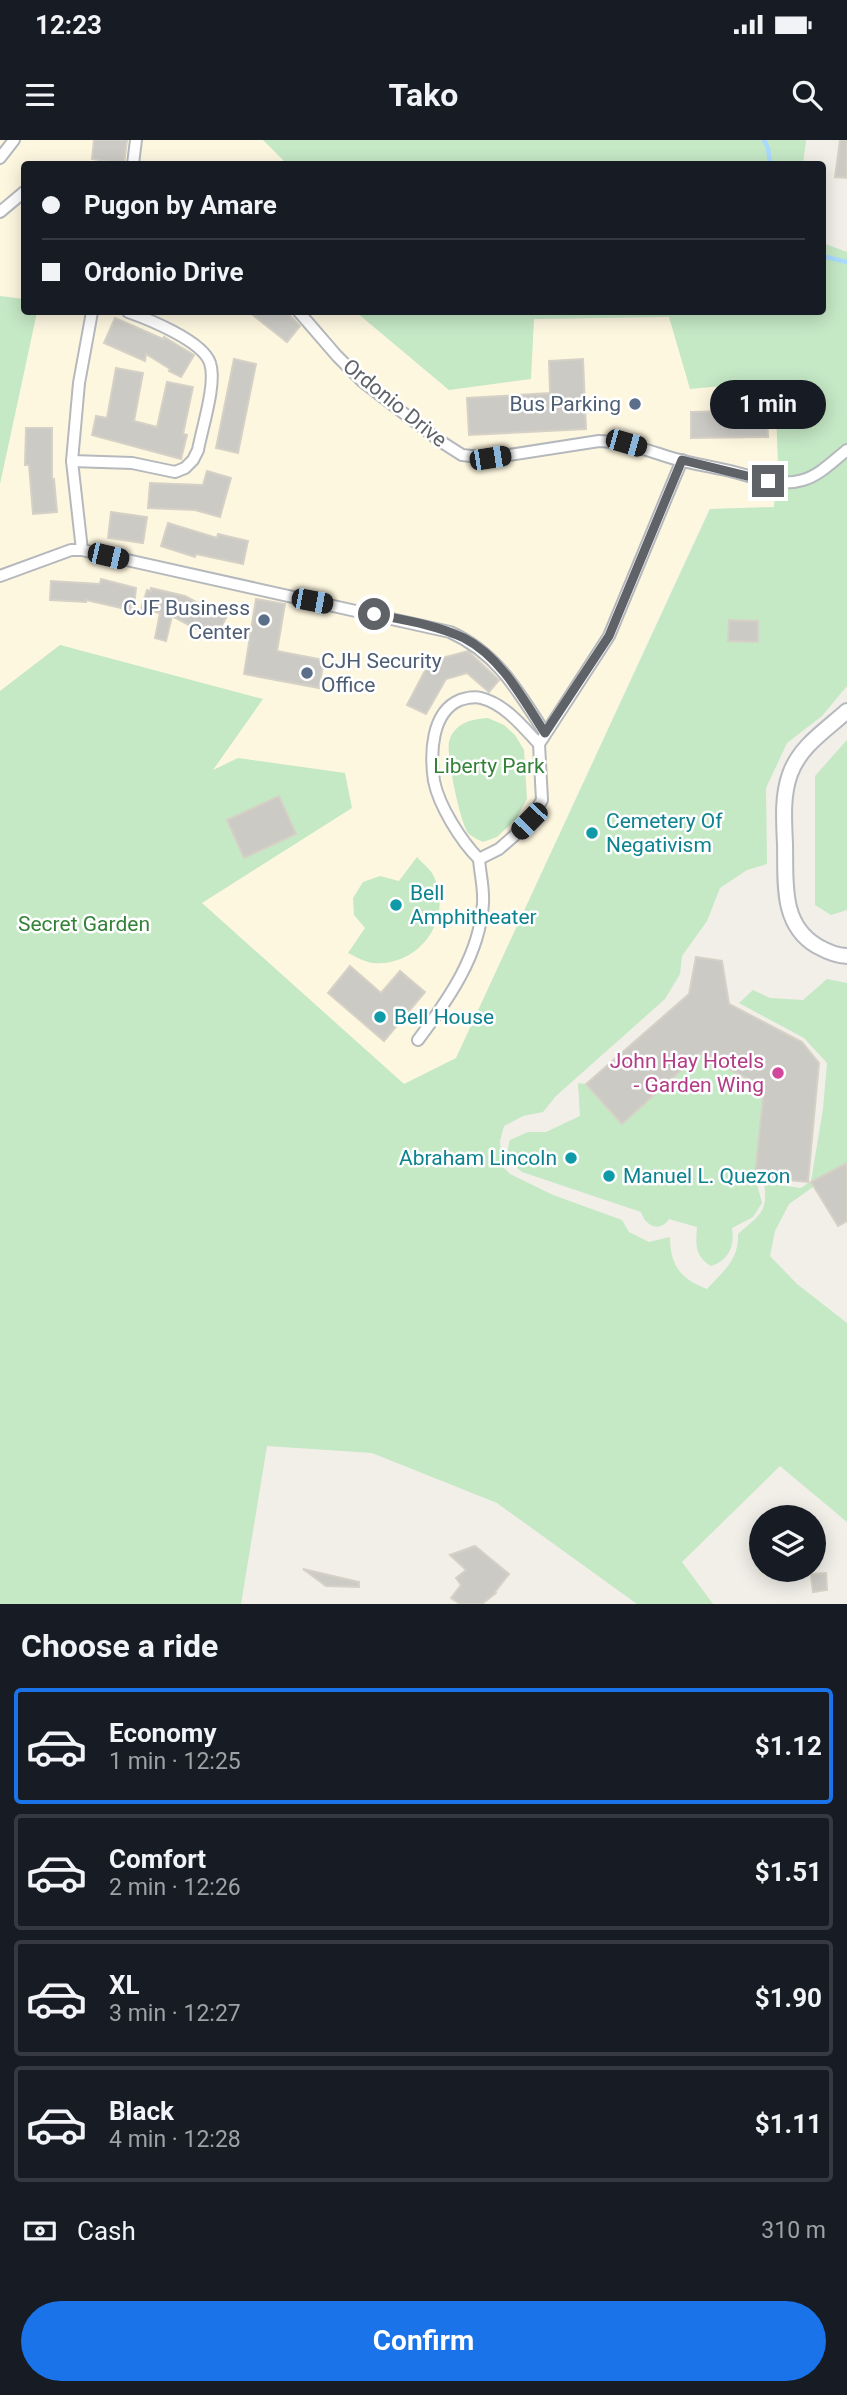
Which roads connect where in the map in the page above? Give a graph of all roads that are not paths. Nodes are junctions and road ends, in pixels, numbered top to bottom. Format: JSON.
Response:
{"nodes":[{"id":1,"x":14,"y":140,"type":"edge"},
{"id":2,"x":136,"y":140,"type":"edge"},
{"id":3,"x":0,"y":158,"type":"edge"},
{"id":4,"x":133,"y":161,"type":"edge"},
{"id":5,"x":21,"y":194,"type":"edge"},
{"id":6,"x":0,"y":212,"type":"edge"},
{"id":7,"x":92,"y":315,"type":"edge"},
{"id":8,"x":135,"y":315,"type":"edge"},
{"id":9,"x":302,"y":315,"type":"edge"},
{"id":10,"x":847,"y":450,"type":"edge"},
{"id":11,"x":847,"y":457,"type":"edge"},
{"id":12,"x":682,"y":460,"type":"junction"},
{"id":13,"x":834,"y":460,"type":"junction"},
{"id":14,"x":72,"y":461,"type":"junction"},
{"id":15,"x":82,"y":550,"type":"junction"},
{"id":16,"x":0,"y":576,"type":"edge"},
{"id":17,"x":847,"y":711,"type":"edge"},
{"id":18,"x":545,"y":733,"type":"junction"},
{"id":19,"x":539,"y":744,"type":"junction"},
{"id":20,"x":479,"y":859,"type":"junction"},
{"id":21,"x":847,"y":956,"type":"edge"},
{"id":22,"x":418,"y":1040,"type":"dead end"}],
"edges":[{"from":1,"to":3,"type":"street"},
{"from":2,"to":4,"type":"street"},
{"from":5,"to":6,"type":"street"},
{"from":7,"to":14,"type":"street"},
{"from":8,"to":14,"type":"street"},
{"from":9,"to":12,"type":"street","name":"Ordonio Drive"},
{"from":10,"to":13,"type":"street","name":"Ordonio Drive"},
{"from":11,"to":13,"type":"street","name":"Ordonio Drive"},
{"from":12,"to":13,"type":"street","name":"Ordonio Drive"},
{"from":12,"to":18,"type":"street"},
{"from":14,"to":15,"type":"street"},
{"from":15,"to":16,"type":"street"},
{"from":15,"to":18,"type":"street"},
{"from":17,"to":21,"type":"street"},
{"from":18,"to":19,"type":"street"},
{"from":19,"to":20,"type":"street"},
{"from":19,"to":20,"type":"street"},
{"from":20,"to":22,"type":"street"}]}
